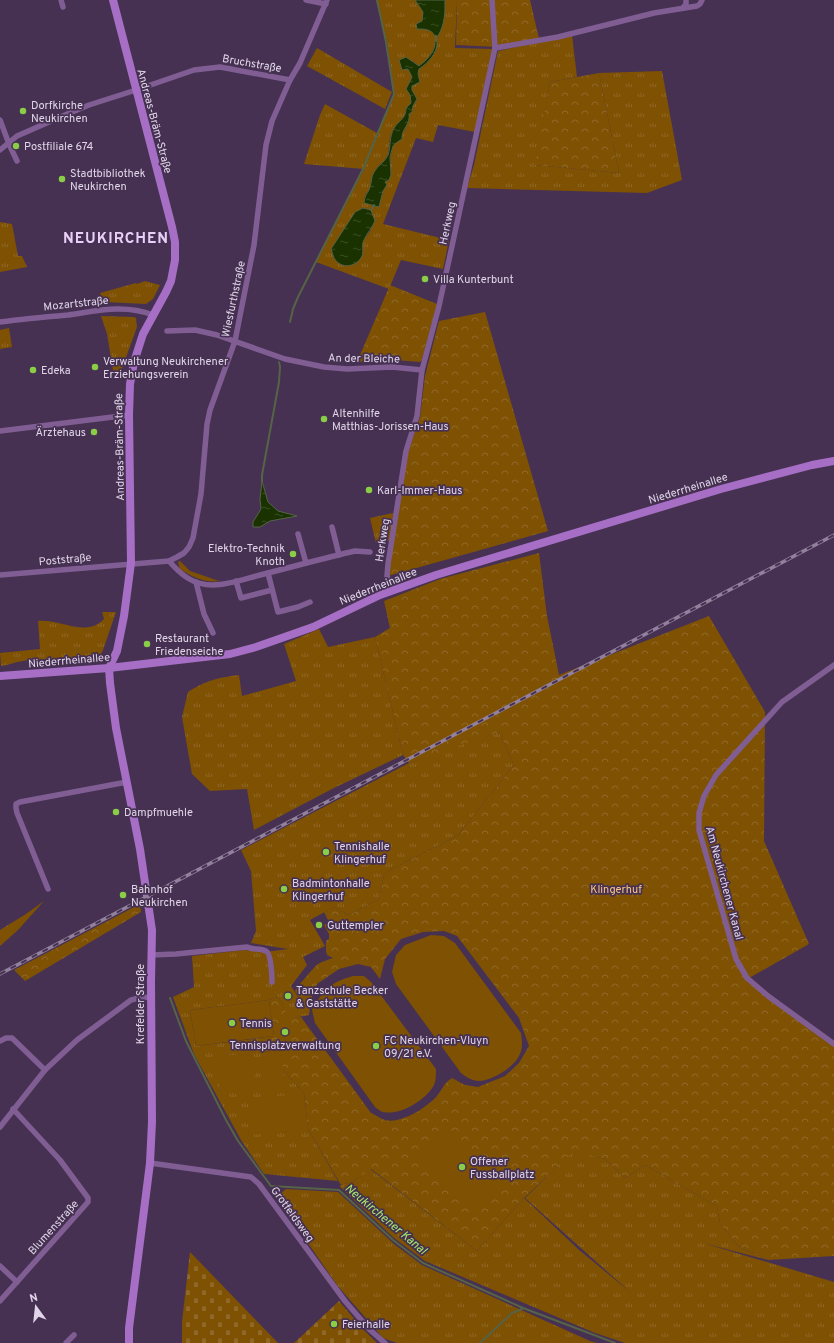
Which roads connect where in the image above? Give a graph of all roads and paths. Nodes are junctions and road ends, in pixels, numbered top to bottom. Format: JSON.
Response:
{"nodes":[{"id":1,"x":61,"y":0,"type":"edge"},
{"id":2,"x":113,"y":0,"type":"edge"},
{"id":3,"x":306,"y":0,"type":"edge"},
{"id":4,"x":492,"y":0,"type":"edge"},
{"id":5,"x":686,"y":0,"type":"edge"},
{"id":6,"x":702,"y":0,"type":"edge"},
{"id":7,"x":327,"y":2,"type":"edge"},
{"id":8,"x":63,"y":7,"type":"dead end"},
{"id":9,"x":684,"y":8,"type":"junction"},
{"id":10,"x":495,"y":48,"type":"junction"},
{"id":11,"x":290,"y":80,"type":"junction"},
{"id":12,"x":136,"y":90,"type":"junction"},
{"id":13,"x":0,"y":120,"type":"edge"},
{"id":14,"x":9,"y":144,"type":"junction"},
{"id":15,"x":0,"y":150,"type":"edge"},
{"id":16,"x":17,"y":161,"type":"dead end"},
{"id":17,"x":153,"y":315,"type":"junction"},
{"id":18,"x":0,"y":322,"type":"edge"},
{"id":19,"x":167,"y":331,"type":"dead end"},
{"id":20,"x":235,"y":341,"type":"junction"},
{"id":21,"x":422,"y":370,"type":"junction"},
{"id":22,"x":129,"y":415,"type":"junction"},
{"id":23,"x":0,"y":432,"type":"edge"},
{"id":24,"x":834,"y":461,"type":"edge"},
{"id":25,"x":332,"y":527,"type":"dead end"},
{"id":26,"x":298,"y":534,"type":"dead end"},
{"id":27,"x":370,"y":552,"type":"dead end"},
{"id":28,"x":339,"y":555,"type":"junction"},
{"id":29,"x":169,"y":561,"type":"junction"},
{"id":30,"x":131,"y":563,"type":"junction"},
{"id":31,"x":306,"y":563,"type":"junction"},
{"id":32,"x":268,"y":573,"type":"junction"},
{"id":33,"x":0,"y":575,"type":"edge"},
{"id":34,"x":236,"y":581,"type":"junction"},
{"id":35,"x":196,"y":582,"type":"junction"},
{"id":36,"x":272,"y":590,"type":"junction"},
{"id":37,"x":392,"y":590,"type":"junction"},
{"id":38,"x":310,"y":602,"type":"dead end"},
{"id":39,"x":213,"y":633,"type":"dead end"},
{"id":40,"x":834,"y":665,"type":"edge"},
{"id":41,"x":109,"y":668,"type":"junction"},
{"id":42,"x":0,"y":676,"type":"edge"},
{"id":43,"x":127,"y":782,"type":"junction"},
{"id":44,"x":48,"y":889,"type":"dead end"},
{"id":45,"x":152,"y":955,"type":"junction"},
{"id":46,"x":272,"y":982,"type":"dead end"},
{"id":47,"x":151,"y":997,"type":"junction"},
{"id":48,"x":0,"y":1041,"type":"edge"},
{"id":49,"x":834,"y":1044,"type":"edge"},
{"id":50,"x":45,"y":1070,"type":"junction"},
{"id":51,"x":13,"y":1109,"type":"junction"},
{"id":52,"x":0,"y":1127,"type":"edge"},
{"id":53,"x":150,"y":1162,"type":"junction"},
{"id":54,"x":0,"y":1266,"type":"edge"},
{"id":55,"x":17,"y":1282,"type":"junction"},
{"id":56,"x":0,"y":1301,"type":"edge"},
{"id":57,"x":74,"y":1335,"type":"dead end"},
{"id":58,"x":66,"y":1343,"type":"edge"},
{"id":59,"x":129,"y":1343,"type":"edge"},
{"id":60,"x":385,"y":1343,"type":"edge"}],
"edges":[{"from":1,"to":8,"type":"street"},
{"from":2,"to":12,"type":"main road","name":"Andreas-Bräm-Straße"},
{"from":3,"to":7,"type":"street"},
{"from":4,"to":10,"type":"street","name":"Herkweg"},
{"from":5,"to":9,"type":"street"},
{"from":6,"to":9,"type":"street"},
{"from":7,"to":11,"type":"street","name":"Wiesfurthstraße"},
{"from":9,"to":10,"type":"street"},
{"from":10,"to":21,"type":"street","name":"Herkweg"},
{"from":11,"to":12,"type":"street","name":"Bruchstraße"},
{"from":11,"to":20,"type":"street","name":"Wiesfurthstraße"},
{"from":12,"to":14,"type":"street","name":"Bruchstraße"},
{"from":12,"to":17,"type":"main road","name":"Andreas-Bräm-Straße"},
{"from":13,"to":14,"type":"street"},
{"from":14,"to":15,"type":"street","name":"Bruchstraße"},
{"from":14,"to":16,"type":"street"},
{"from":17,"to":18,"type":"street","name":"Mozartstraße"},
{"from":17,"to":22,"type":"main road","name":"Andreas-Bräm-Straße"},
{"from":19,"to":20,"type":"street","name":"An der Bleiche"},
{"from":20,"to":21,"type":"street","name":"An der Bleiche"},
{"from":20,"to":29,"type":"street","name":"Wiesfurthstraße"},
{"from":21,"to":37,"type":"street","name":"Herkweg"},
{"from":22,"to":23,"type":"street"},
{"from":22,"to":30,"type":"main road","name":"Andreas-Bräm-Straße"},
{"from":24,"to":37,"type":"main road","name":"Niederrheinallee"},
{"from":25,"to":28,"type":"street"},
{"from":26,"to":31,"type":"street"},
{"from":27,"to":28,"type":"street"},
{"from":28,"to":31,"type":"street"},
{"from":29,"to":30,"type":"street","name":"Wiesfurthstraße"},
{"from":29,"to":35,"type":"street"},
{"from":30,"to":33,"type":"street","name":"Poststraße"},
{"from":30,"to":41,"type":"main road","name":"Andreas-Bräm-Straße"},
{"from":31,"to":32,"type":"street"},
{"from":32,"to":34,"type":"street"},
{"from":32,"to":36,"type":"street"},
{"from":34,"to":35,"type":"street"},
{"from":34,"to":36,"type":"street"},
{"from":35,"to":39,"type":"street"},
{"from":36,"to":38,"type":"street"},
{"from":37,"to":41,"type":"main road","name":"Niederrheinallee"},
{"from":40,"to":49,"type":"street","name":"Am Neukirchener Kanal"},
{"from":41,"to":42,"type":"main road","name":"Niederrheinallee"},
{"from":41,"to":43,"type":"main road","name":"Krefelder Straße"},
{"from":43,"to":44,"type":"street"},
{"from":43,"to":45,"type":"main road","name":"Krefelder Straße"},
{"from":45,"to":46,"type":"street"},
{"from":45,"to":47,"type":"main road","name":"Krefelder Straße"},
{"from":47,"to":50,"type":"street"},
{"from":47,"to":53,"type":"main road","name":"Krefelder Straße"},
{"from":48,"to":50,"type":"street"},
{"from":50,"to":51,"type":"street"},
{"from":51,"to":52,"type":"street"},
{"from":51,"to":55,"type":"street","name":"Blumenstraße"},
{"from":53,"to":59,"type":"main road","name":"Krefelder Straße"},
{"from":53,"to":60,"type":"street","name":"Grotfeldsweg"},
{"from":54,"to":55,"type":"street"},
{"from":55,"to":56,"type":"street","name":"Blumenstraße"},
{"from":57,"to":58,"type":"street"}]}
